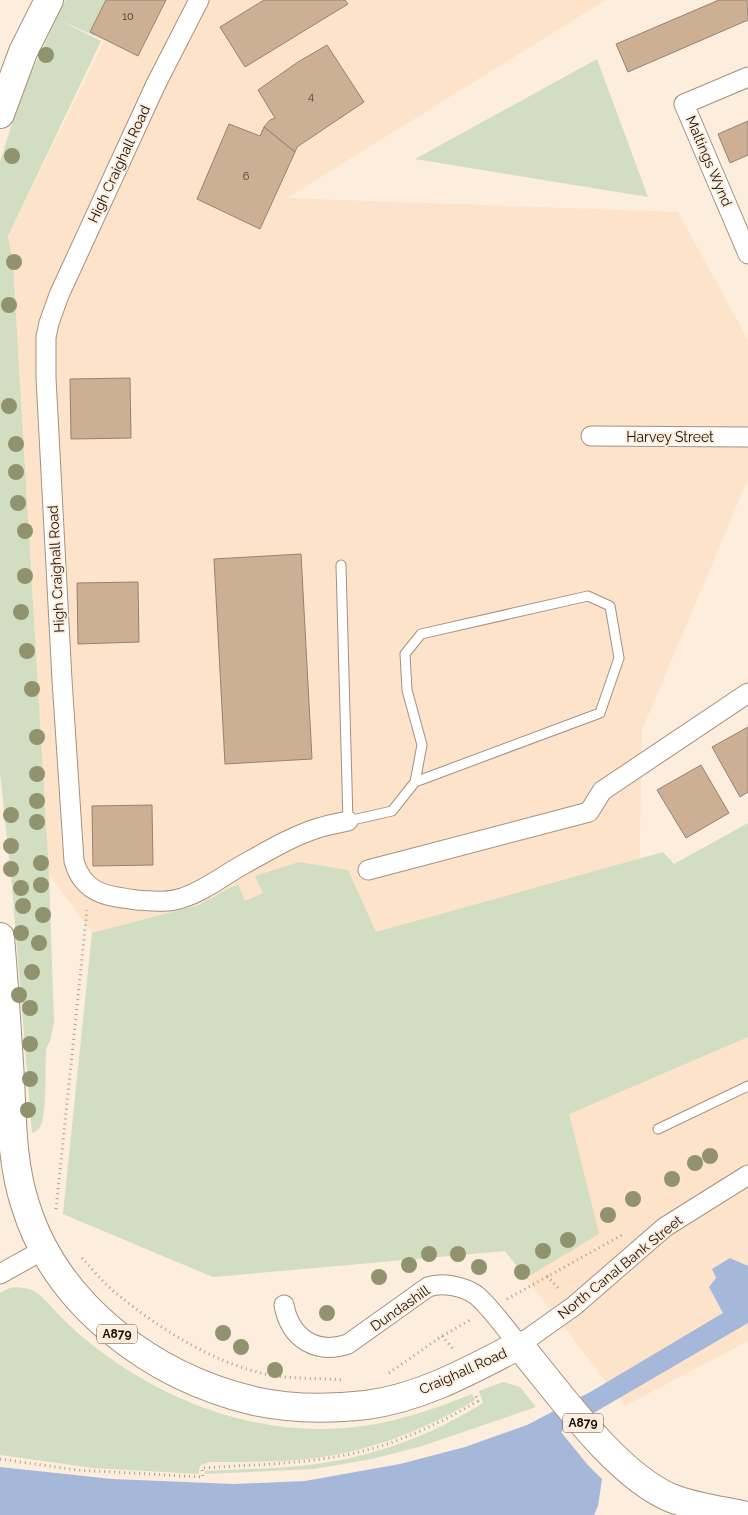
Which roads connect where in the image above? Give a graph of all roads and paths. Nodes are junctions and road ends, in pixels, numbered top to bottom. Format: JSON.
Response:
{"nodes":[{"id":1,"x":49,"y":0,"type":"edge"},
{"id":2,"x":199,"y":0,"type":"edge"},
{"id":3,"x":748,"y":77,"type":"edge"},
{"id":4,"x":0,"y":114,"type":"edge"},
{"id":5,"x":748,"y":254,"type":"edge"},
{"id":6,"x":591,"y":436,"type":"dead end"},
{"id":7,"x":748,"y":437,"type":"edge"},
{"id":8,"x":340,"y":565,"type":"dead end"},
{"id":9,"x":748,"y":693,"type":"edge"},
{"id":10,"x":415,"y":782,"type":"junction"},
{"id":11,"x":348,"y":821,"type":"junction"},
{"id":12,"x":368,"y":870,"type":"dead end"},
{"id":13,"x":90,"y":887,"type":"junction"},
{"id":14,"x":0,"y":937,"type":"edge"},
{"id":15,"x":748,"y":1086,"type":"edge"},
{"id":16,"x":658,"y":1129,"type":"dead end"},
{"id":17,"x":748,"y":1175,"type":"edge"},
{"id":18,"x":59,"y":1217,"type":"dead end"},
{"id":19,"x":43,"y":1250,"type":"junction"},
{"id":20,"x":78,"y":1254,"type":"dead end"},
{"id":21,"x":0,"y":1274,"type":"edge"},
{"id":22,"x":284,"y":1305,"type":"dead end"},
{"id":23,"x":442,"y":1336,"type":"dead end"},
{"id":24,"x":519,"y":1345,"type":"junction"},
{"id":25,"x":468,"y":1372,"type":"junction"},
{"id":26,"x":385,"y":1375,"type":"dead end"},
{"id":27,"x":348,"y":1380,"type":"dead end"},
{"id":28,"x":0,"y":1459,"type":"edge"},
{"id":29,"x":742,"y":1515,"type":"edge"}],
"edges":[{"from":1,"to":4,"type":"main road"},
{"from":2,"to":13,"type":"street","name":"High Craighall Road"},
{"from":3,"to":5,"type":"street","name":"Maltings Wynd"},
{"from":6,"to":7,"type":"street","name":"Harvey Street"},
{"from":8,"to":11,"type":"lane"},
{"from":9,"to":12,"type":"street"},
{"from":10,"to":10,"type":"lane"},
{"from":10,"to":11,"type":"lane"},
{"from":11,"to":13,"type":"street"},
{"from":13,"to":18,"type":"path"},
{"from":14,"to":19,"type":"main road","name":"Craighall Road","number":"A879"},
{"from":15,"to":16,"type":"lane"},
{"from":17,"to":24,"type":"street","name":"North Canal Bank Street"},
{"from":19,"to":21,"type":"street"},
{"from":19,"to":25,"type":"main road","name":"Craighall Road","number":"A879"},
{"from":20,"to":27,"type":"path"},
{"from":22,"to":24,"type":"street","name":"Dundashill"},
{"from":23,"to":26,"type":"path"},
{"from":24,"to":25,"type":"main road","name":"Craighall Road","number":"A879"},
{"from":24,"to":29,"type":"main road","name":"Craighall Road","number":"A879"},
{"from":25,"to":28,"type":"path"}]}
